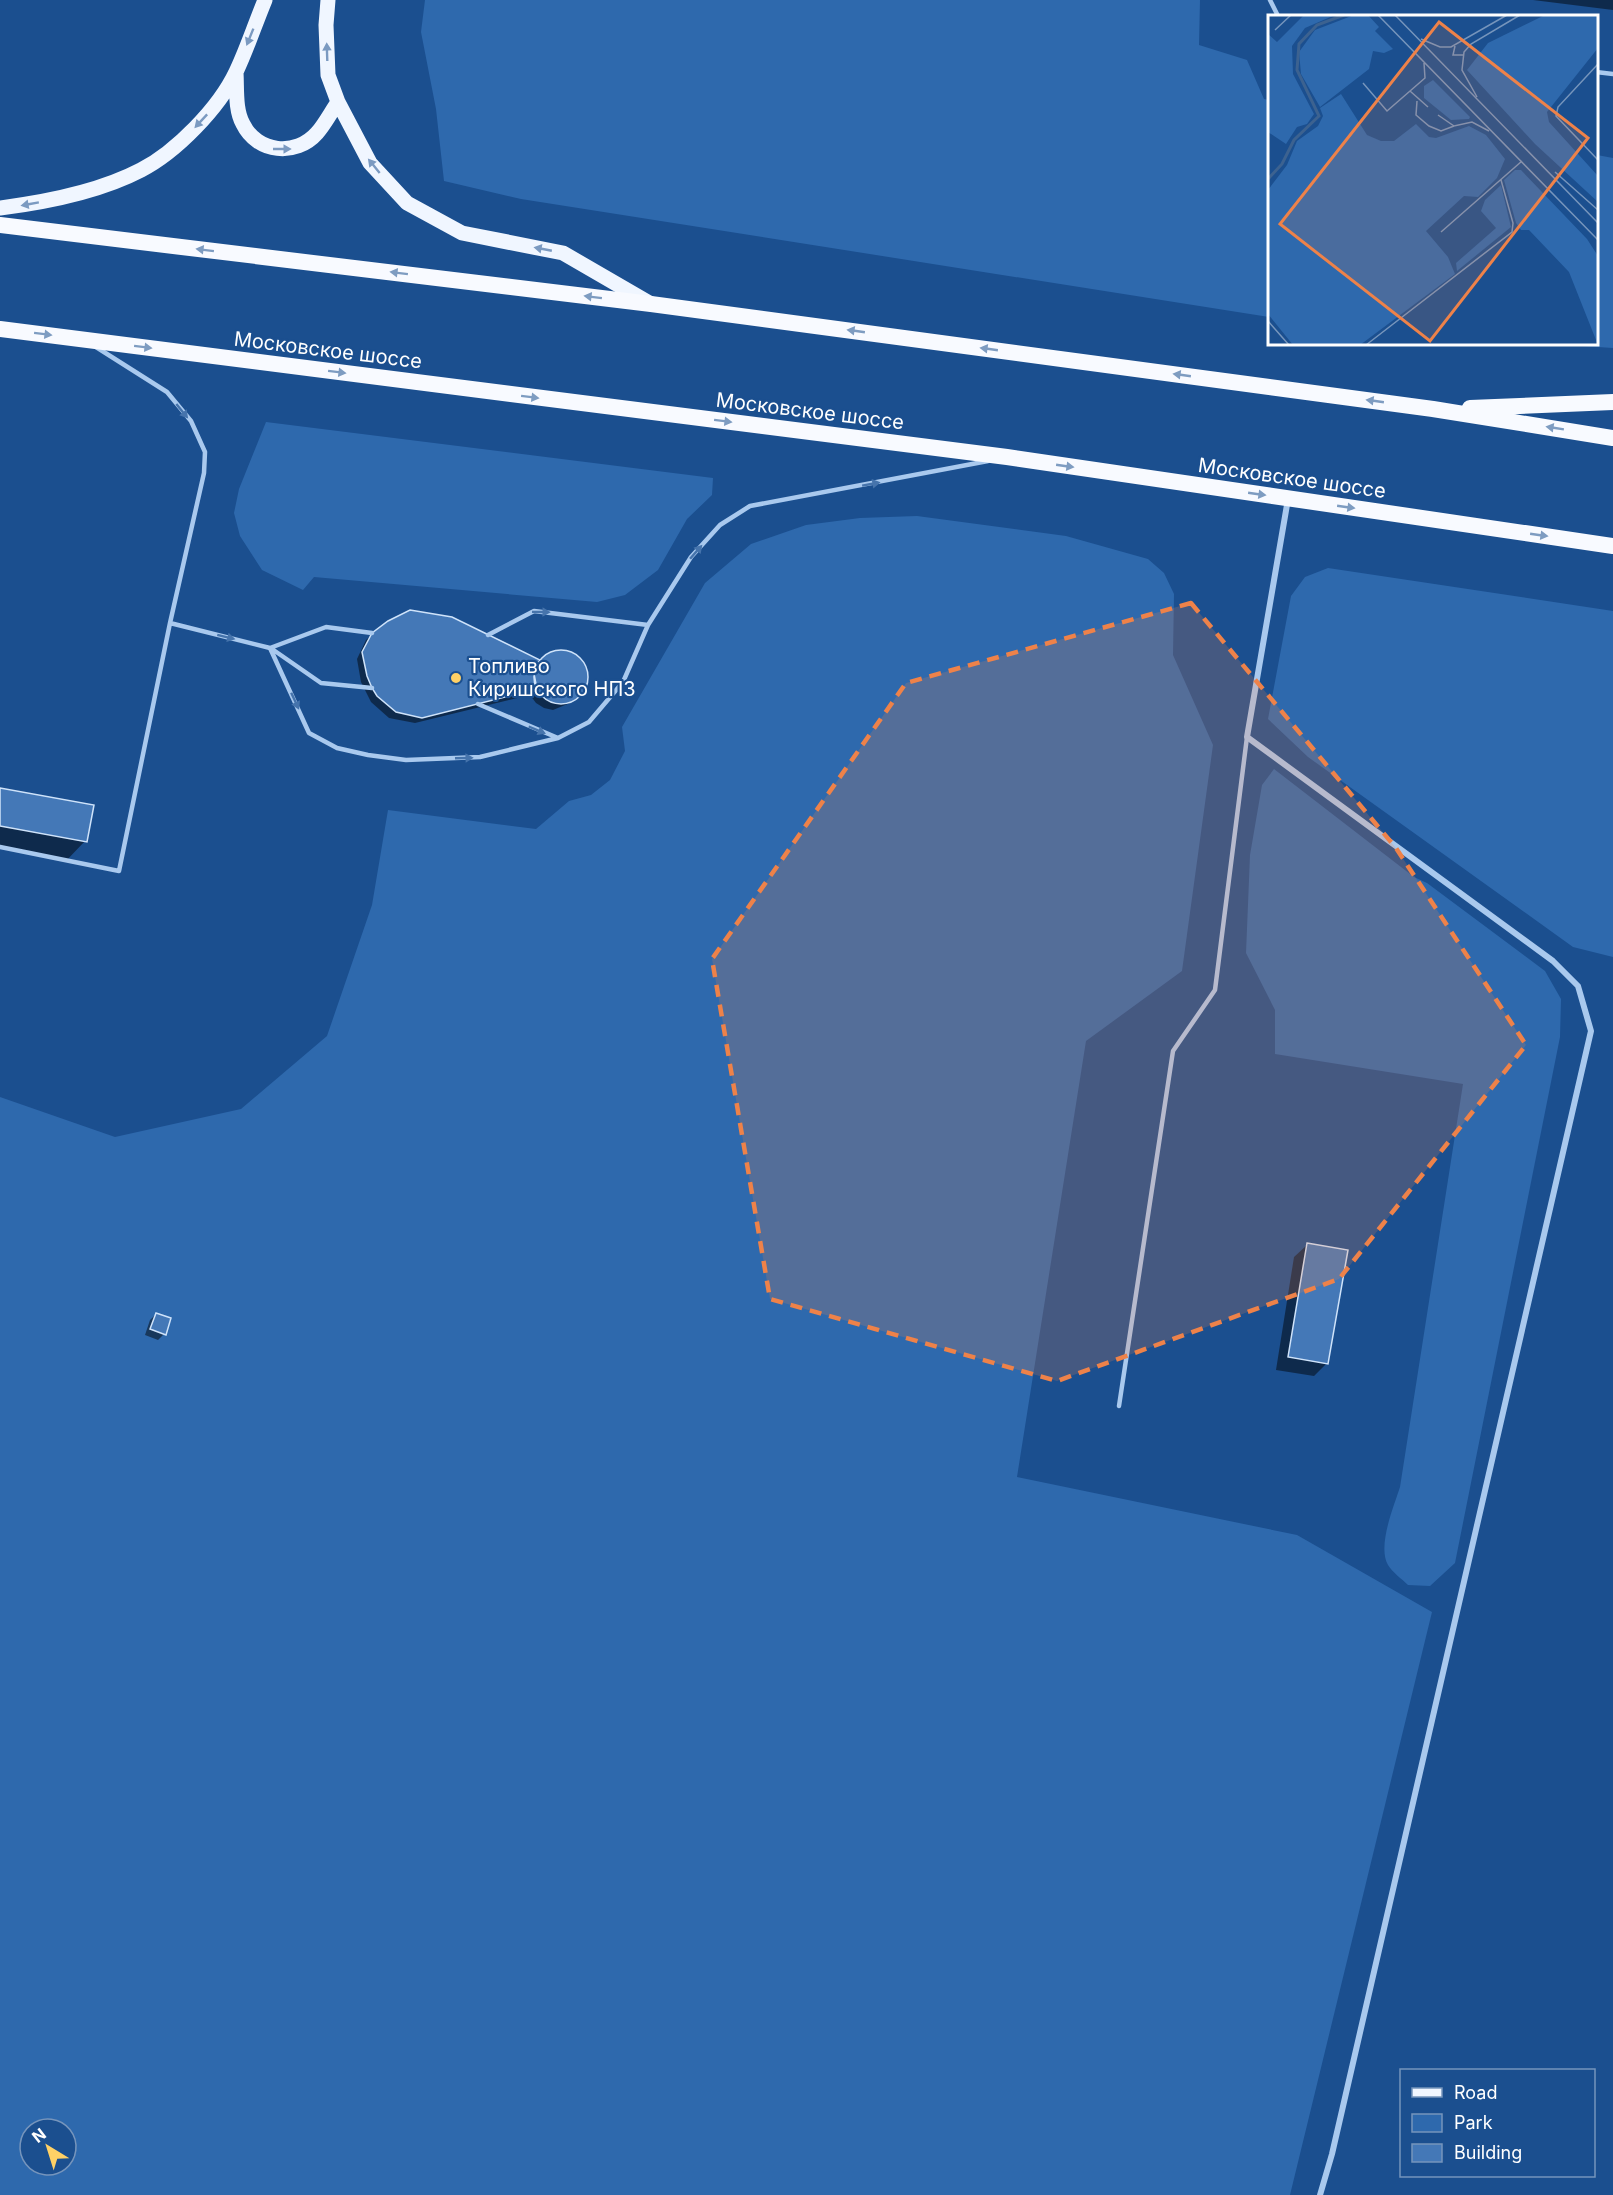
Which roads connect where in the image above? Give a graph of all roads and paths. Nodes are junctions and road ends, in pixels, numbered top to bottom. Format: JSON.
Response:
{"nodes":[{"id":1,"x":265,"y":0,"type":"edge"},
{"id":2,"x":328,"y":0,"type":"edge"},
{"id":3,"x":1270,"y":0,"type":"edge"},
{"id":4,"x":1278,"y":15,"type":"edge"},
{"id":5,"x":1598,"y":72,"type":"edge"},
{"id":6,"x":236,"y":73,"type":"junction"},
{"id":7,"x":1613,"y":74,"type":"edge"},
{"id":8,"x":338,"y":102,"type":"junction"},
{"id":9,"x":0,"y":208,"type":"edge"},
{"id":10,"x":0,"y":225,"type":"edge"},
{"id":11,"x":651,"y":304,"type":"junction"},
{"id":12,"x":0,"y":329,"type":"edge"},
{"id":13,"x":85,"y":340,"type":"junction"},
{"id":14,"x":1613,"y":402,"type":"edge"},
{"id":15,"x":1433,"y":409,"type":"junction"},
{"id":16,"x":1613,"y":438,"type":"edge"},
{"id":17,"x":1007,"y":458,"type":"junction"},
{"id":18,"x":1288,"y":499,"type":"junction"},
{"id":19,"x":1613,"y":546,"type":"edge"},
{"id":20,"x":170,"y":623,"type":"junction"},
{"id":21,"x":648,"y":625,"type":"junction"},
{"id":22,"x":372,"y":633,"type":"dead end"},
{"id":23,"x":488,"y":635,"type":"dead end"},
{"id":24,"x":270,"y":648,"type":"junction"},
{"id":25,"x":372,"y":688,"type":"dead end"},
{"id":26,"x":478,"y":704,"type":"dead end"},
{"id":27,"x":1247,"y":737,"type":"junction"},
{"id":28,"x":558,"y":738,"type":"junction"},
{"id":29,"x":0,"y":847,"type":"edge"},
{"id":30,"x":1119,"y":1406,"type":"dead end"},
{"id":31,"x":1320,"y":2195,"type":"edge"}],
"edges":[{"from":1,"to":6,"type":"main road","one_way":true},
{"from":8,"to":2,"type":"main road","one_way":true},
{"from":3,"to":4,"type":"lane"},
{"from":5,"to":7,"type":"lane"},
{"from":6,"to":8,"type":"main road","one_way":true},
{"from":6,"to":9,"type":"main road","one_way":true},
{"from":11,"to":8,"type":"main road","one_way":true},
{"from":11,"to":10,"type":"highway","one_way":true},
{"from":15,"to":11,"type":"highway","one_way":true},
{"from":12,"to":13,"type":"highway","name":"Московское шоссе","one_way":true},
{"from":13,"to":17,"type":"highway","name":"Московское шоссе","one_way":true},
{"from":13,"to":20,"type":"lane","one_way":true},
{"from":14,"to":15,"type":"highway"},
{"from":16,"to":15,"type":"highway","one_way":true},
{"from":17,"to":18,"type":"highway","name":"Московское шоссе","one_way":true},
{"from":21,"to":17,"type":"lane","one_way":true},
{"from":18,"to":19,"type":"highway","name":"Московское шоссе","one_way":true},
{"from":18,"to":27,"type":"street"},
{"from":20,"to":24,"type":"lane","one_way":true},
{"from":20,"to":29,"type":"lane"},
{"from":23,"to":21,"type":"lane","one_way":true},
{"from":21,"to":28,"type":"lane"},
{"from":22,"to":24,"type":"lane"},
{"from":24,"to":25,"type":"lane"},
{"from":24,"to":28,"type":"lane","one_way":true},
{"from":26,"to":28,"type":"lane","one_way":true},
{"from":27,"to":30,"type":"lane"},
{"from":27,"to":31,"type":"street"}]}
